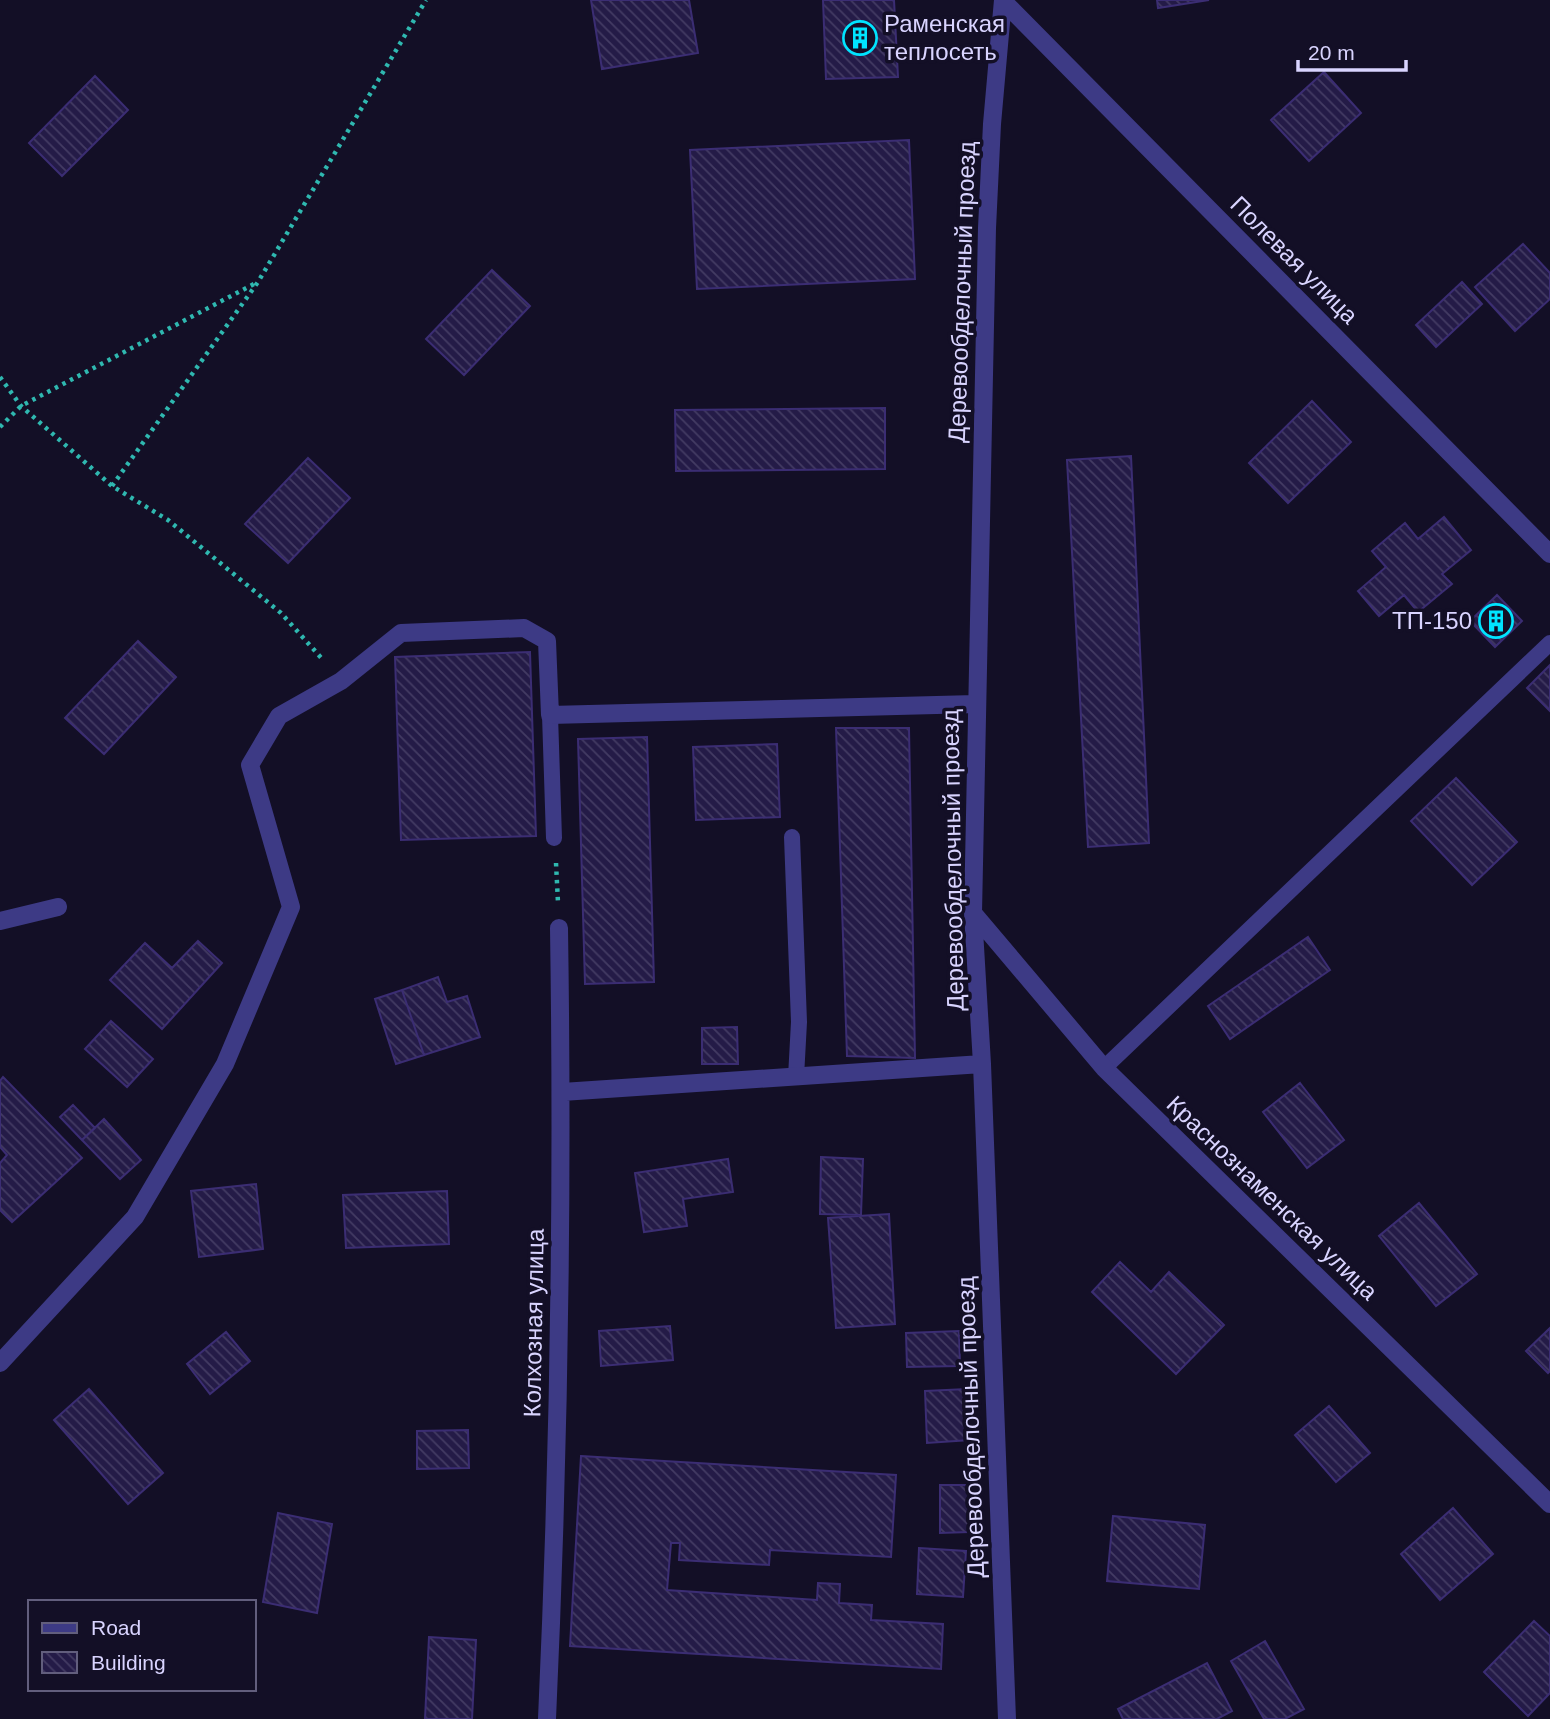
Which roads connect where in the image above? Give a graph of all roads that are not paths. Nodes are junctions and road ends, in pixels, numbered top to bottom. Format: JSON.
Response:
{"nodes":[{"id":1,"x":1003,"y":0,"type":"edge"},
{"id":2,"x":1550,"y":554,"type":"edge"},
{"id":3,"x":1550,"y":643,"type":"edge"},
{"id":4,"x":975,"y":704,"type":"junction"},
{"id":5,"x":550,"y":715,"type":"junction"},
{"id":6,"x":792,"y":837,"type":"dead end"},
{"id":7,"x":554,"y":838,"type":"road end"},
{"id":8,"x":58,"y":907,"type":"dead end"},
{"id":9,"x":973,"y":913,"type":"junction"},
{"id":10,"x":0,"y":921,"type":"edge"},
{"id":11,"x":559,"y":928,"type":"road end"},
{"id":12,"x":982,"y":1064,"type":"junction"},
{"id":13,"x":1104,"y":1068,"type":"junction"},
{"id":14,"x":796,"y":1077,"type":"junction"},
{"id":15,"x":562,"y":1092,"type":"junction"},
{"id":16,"x":0,"y":1363,"type":"edge"},
{"id":17,"x":1550,"y":1504,"type":"edge"},
{"id":18,"x":547,"y":1719,"type":"edge"},
{"id":19,"x":1007,"y":1719,"type":"edge"}],
"edges":[{"from":1,"to":2,"type":"street","name":"Полевая улица"},
{"from":1,"to":4,"type":"street","name":"Деревообделочный проезд"},
{"from":3,"to":13,"type":"lane"},
{"from":4,"to":5,"type":"street"},
{"from":4,"to":9,"type":"street","name":"Деревообделочный проезд"},
{"from":5,"to":7,"type":"lane"},
{"from":5,"to":16,"type":"street"},
{"from":6,"to":14,"type":"lane"},
{"from":8,"to":10,"type":"street"},
{"from":9,"to":12,"type":"street","name":"Деревообделочный проезд"},
{"from":9,"to":13,"type":"street","name":"Краснознаменская улица"},
{"from":11,"to":15,"type":"street","name":"Колхозная улица"},
{"from":12,"to":14,"type":"street"},
{"from":12,"to":19,"type":"street","name":"Деревообделочный проезд"},
{"from":13,"to":17,"type":"street","name":"Краснознаменская улица"},
{"from":14,"to":15,"type":"street"},
{"from":15,"to":18,"type":"street","name":"Колхозная улица"}]}
